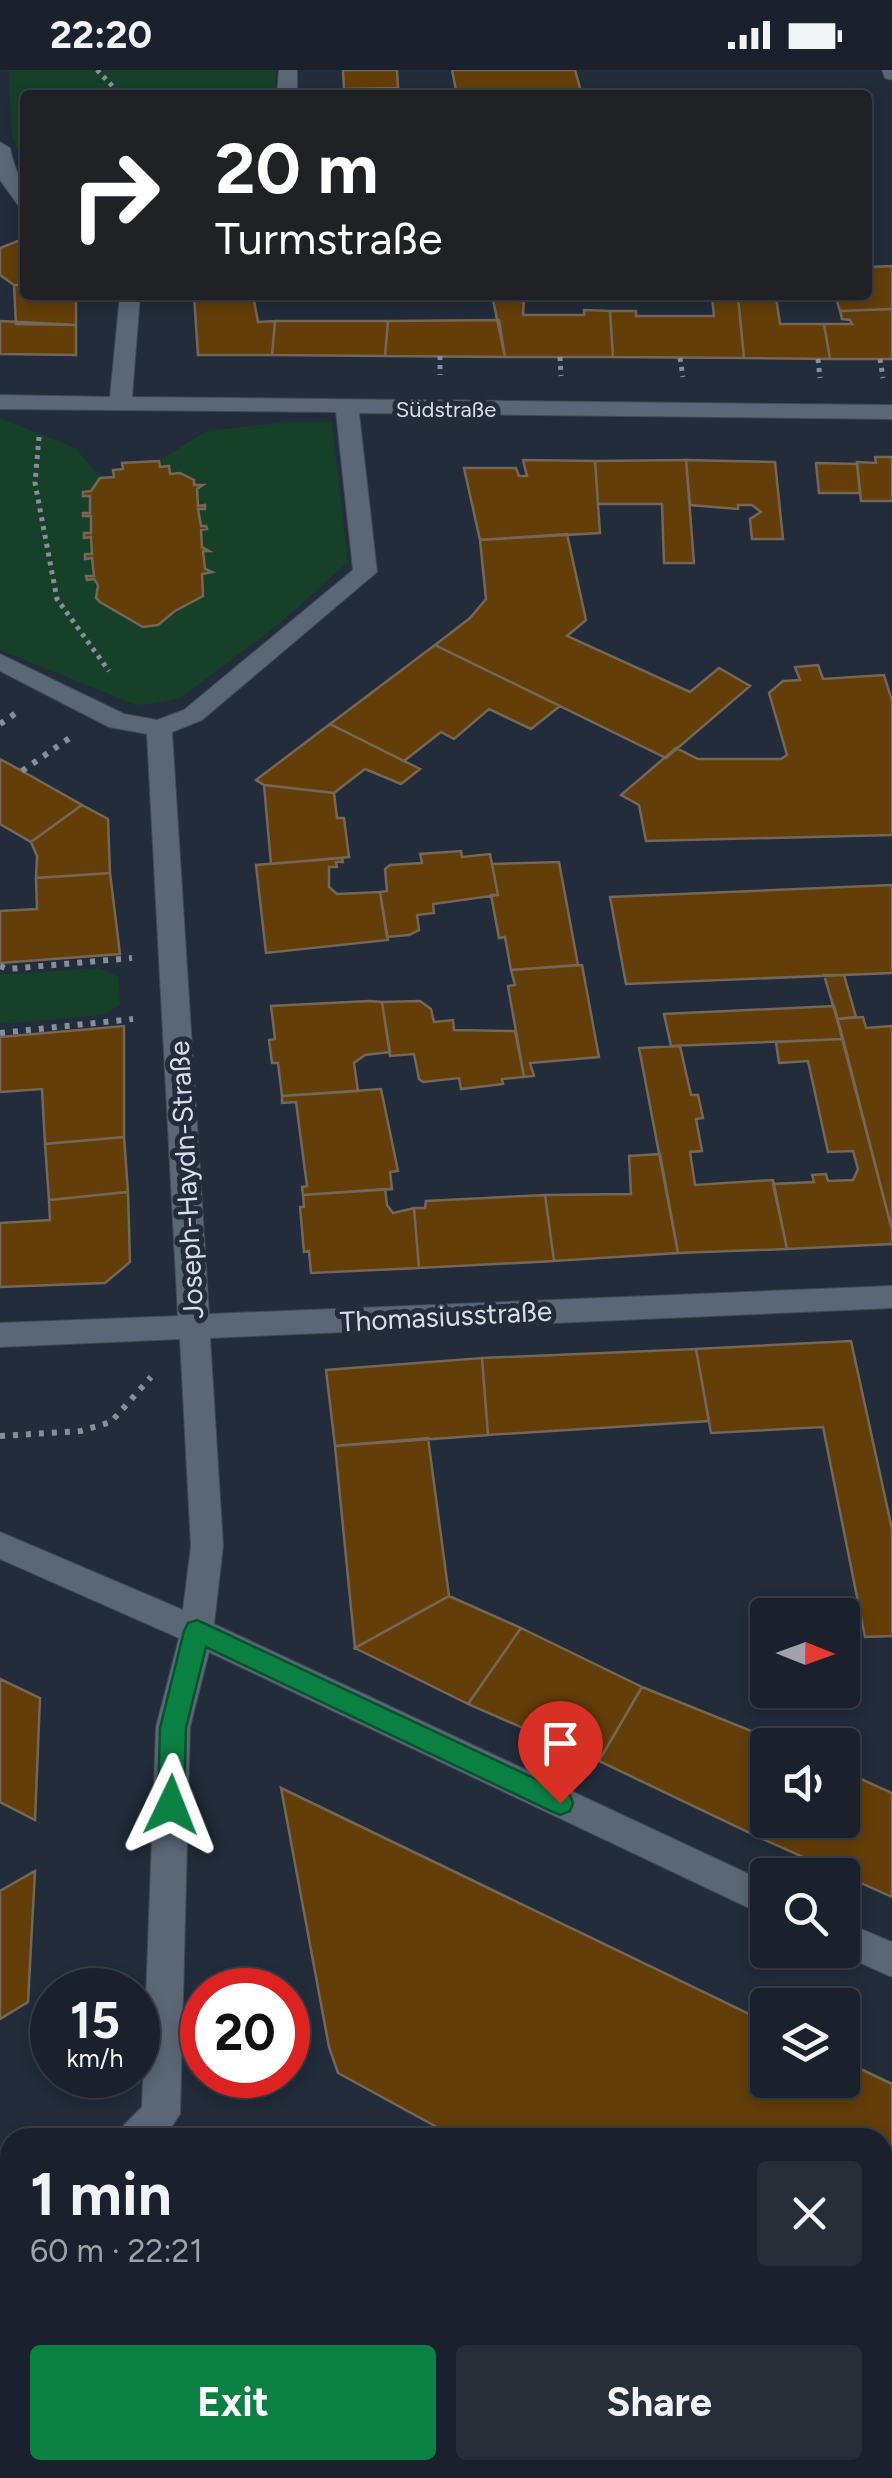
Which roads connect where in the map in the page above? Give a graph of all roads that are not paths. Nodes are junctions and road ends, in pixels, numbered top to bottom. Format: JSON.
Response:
{"nodes":[{"id":1,"x":0,"y":148,"type":"edge"},
{"id":2,"x":20,"y":194,"type":"edge"},
{"id":3,"x":130,"y":300,"type":"edge"},
{"id":4,"x":0,"y":402,"type":"edge"},
{"id":5,"x":120,"y":404,"type":"junction"},
{"id":6,"x":347,"y":408,"type":"junction"},
{"id":7,"x":892,"y":412,"type":"edge"},
{"id":8,"x":0,"y":660,"type":"edge"},
{"id":9,"x":159,"y":728,"type":"junction"},
{"id":10,"x":892,"y":1297,"type":"edge"},
{"id":11,"x":194,"y":1327,"type":"junction"},
{"id":12,"x":0,"y":1336,"type":"edge"},
{"id":13,"x":0,"y":1546,"type":"edge"},
{"id":14,"x":197,"y":1631,"type":"junction"},
{"id":15,"x":750,"y":1892,"type":"edge"},
{"id":16,"x":860,"y":1945,"type":"edge"},
{"id":17,"x":892,"y":1960,"type":"edge"},
{"id":18,"x":147,"y":2128,"type":"edge"}],
"edges":[{"from":1,"to":2,"type":"street"},
{"from":3,"to":5,"type":"street"},
{"from":4,"to":5,"type":"street","name":"Südstraße"},
{"from":5,"to":6,"type":"street","name":"Südstraße"},
{"from":6,"to":7,"type":"street","name":"Südstraße"},
{"from":6,"to":9,"type":"street"},
{"from":8,"to":9,"type":"street"},
{"from":9,"to":11,"type":"street","name":"Joseph-Haydn-Straße"},
{"from":10,"to":11,"type":"street","name":"Thomasiusstraße"},
{"from":11,"to":12,"type":"street","name":"Thomasiusstraße"},
{"from":11,"to":14,"type":"street","name":"Joseph-Haydn-Straße"},
{"from":13,"to":14,"type":"street"},
{"from":14,"to":15,"type":"street"},
{"from":14,"to":18,"type":"street","name":"Joseph-Haydn-Straße"},
{"from":16,"to":17,"type":"street"}]}
